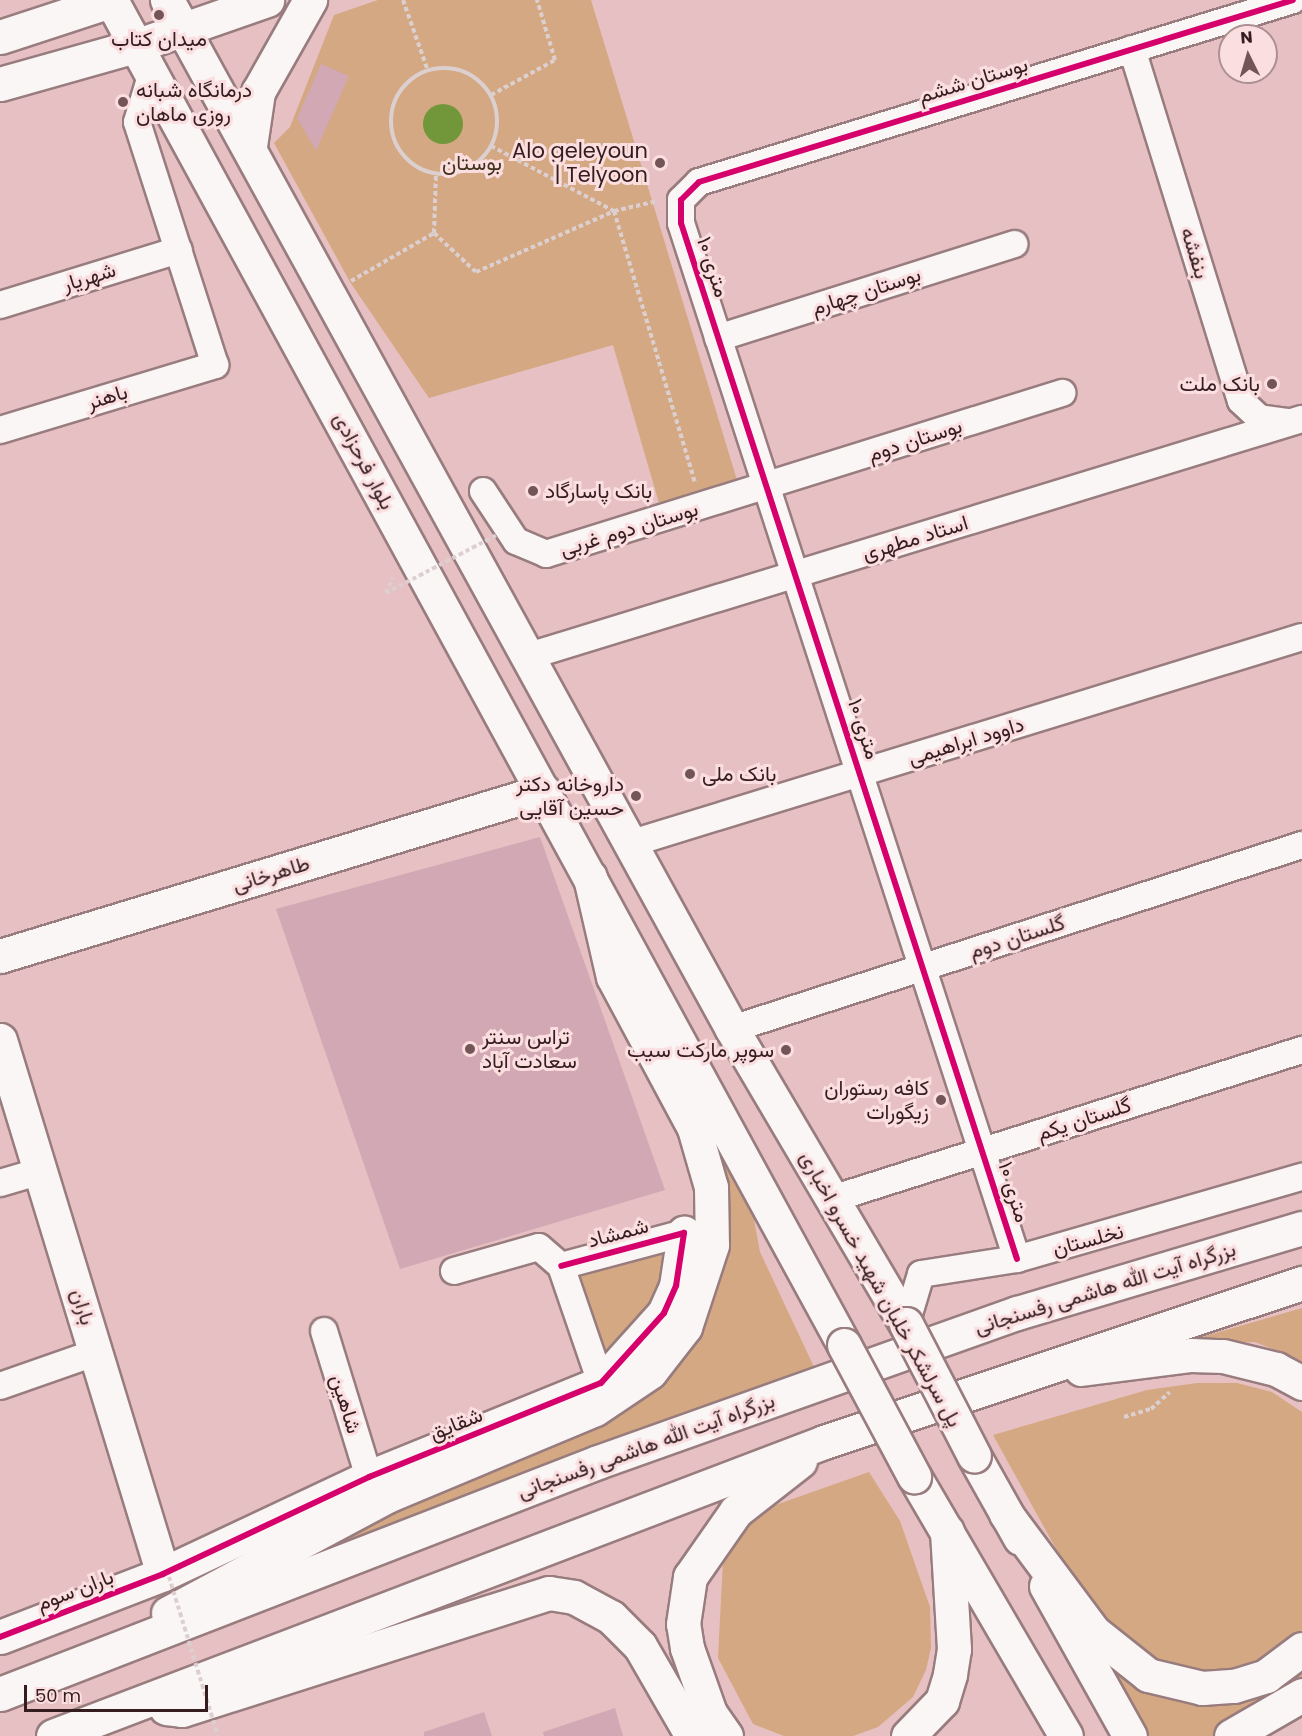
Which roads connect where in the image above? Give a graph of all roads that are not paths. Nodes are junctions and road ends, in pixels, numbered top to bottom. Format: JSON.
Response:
{"nodes":[{"id":1,"x":112,"y":0,"type":"edge"},
{"id":2,"x":167,"y":0,"type":"edge"},
{"id":3,"x":267,"y":0,"type":"edge"},
{"id":4,"x":310,"y":0,"type":"edge"},
{"id":5,"x":1293,"y":0,"type":"edge"},
{"id":6,"x":184,"y":28,"type":"junction"},
{"id":7,"x":0,"y":37,"type":"edge"},
{"id":8,"x":135,"y":46,"type":"junction"},
{"id":9,"x":1132,"y":49,"type":"junction"},
{"id":10,"x":150,"y":76,"type":"junction"},
{"id":11,"x":0,"y":84,"type":"edge"},
{"id":12,"x":250,"y":146,"type":"junction"},
{"id":13,"x":679,"y":210,"type":"joint"},
{"id":14,"x":1014,"y":244,"type":"dead end"},
{"id":15,"x":179,"y":250,"type":"junction"},
{"id":16,"x":341,"y":289,"type":"junction"},
{"id":17,"x":0,"y":305,"type":"edge"},
{"id":18,"x":286,"y":319,"type":"junction"},
{"id":19,"x":718,"y":338,"type":"junction"},
{"id":20,"x":1062,"y":393,"type":"dead end"},
{"id":21,"x":1297,"y":421,"type":"edge"},
{"id":22,"x":0,"y":429,"type":"edge"},
{"id":23,"x":767,"y":487,"type":"junction"},
{"id":24,"x":483,"y":491,"type":"dead end"},
{"id":25,"x":796,"y":574,"type":"junction"},
{"id":26,"x":1302,"y":637,"type":"edge"},
{"id":27,"x":529,"y":656,"type":"junction"},
{"id":28,"x":861,"y":773,"type":"junction"},
{"id":29,"x":543,"y":790,"type":"junction"},
{"id":30,"x":629,"y":844,"type":"junction"},
{"id":31,"x":1302,"y":846,"type":"edge"},
{"id":32,"x":590,"y":877,"type":"junction"},
{"id":33,"x":0,"y":957,"type":"edge"},
{"id":34,"x":924,"y":967,"type":"junction"},
{"id":35,"x":732,"y":1029,"type":"junction"},
{"id":36,"x":0,"y":1040,"type":"edge"},
{"id":37,"x":1302,"y":1050,"type":"edge"},
{"id":38,"x":984,"y":1151,"type":"junction"},
{"id":39,"x":41,"y":1171,"type":"junction"},
{"id":40,"x":1302,"y":1178,"type":"edge"},
{"id":41,"x":0,"y":1183,"type":"edge"},
{"id":42,"x":832,"y":1199,"type":"junction"},
{"id":43,"x":1302,"y":1228,"type":"edge"},
{"id":44,"x":684,"y":1233,"type":"joint"},
{"id":45,"x":1017,"y":1259,"type":"junction"},
{"id":46,"x":561,"y":1266,"type":"junction"},
{"id":47,"x":454,"y":1271,"type":"dead end"},
{"id":48,"x":1302,"y":1283,"type":"edge"},
{"id":49,"x":906,"y":1324,"type":"junction"},
{"id":50,"x":324,"y":1331,"type":"dead end"},
{"id":51,"x":97,"y":1352,"type":"junction"},
{"id":52,"x":1011,"y":1378,"type":"junction"},
{"id":53,"x":601,"y":1383,"type":"junction"},
{"id":54,"x":1302,"y":1383,"type":"edge"},
{"id":55,"x":0,"y":1386,"type":"edge"},
{"id":56,"x":824,"y":1442,"type":"junction"},
{"id":57,"x":369,"y":1477,"type":"junction"},
{"id":58,"x":1006,"y":1514,"type":"junction"},
{"id":59,"x":947,"y":1532,"type":"junction"},
{"id":60,"x":166,"y":1576,"type":"junction"},
{"id":61,"x":0,"y":1637,"type":"edge"},
{"id":62,"x":1302,"y":1650,"type":"edge"},
{"id":63,"x":104,"y":1654,"type":"junction"},
{"id":64,"x":0,"y":1694,"type":"edge"},
{"id":65,"x":1302,"y":1695,"type":"edge"},
{"id":66,"x":138,"y":1704,"type":"junction"},
{"id":67,"x":53,"y":1736,"type":"edge"},
{"id":68,"x":692,"y":1736,"type":"edge"},
{"id":69,"x":726,"y":1736,"type":"edge"},
{"id":70,"x":908,"y":1736,"type":"edge"},
{"id":71,"x":1066,"y":1736,"type":"edge"},
{"id":72,"x":1130,"y":1736,"type":"edge"},
{"id":73,"x":1231,"y":1736,"type":"edge"}],
"edges":[{"from":1,"to":7,"type":"main road"},
{"from":1,"to":8,"type":"main road","name":"بلوار فرحزادی"},
{"from":2,"to":6,"type":"main road"},
{"from":3,"to":6,"type":"main road"},
{"from":4,"to":12,"type":"main road"},
{"from":5,"to":9,"type":"street","name":"بوستان ششم"},
{"from":6,"to":8,"type":"main road"},
{"from":6,"to":12,"type":"main road"},
{"from":8,"to":10,"type":"main road","name":"بلوار فرحزادی"},
{"from":8,"to":11,"type":"main road"},
{"from":9,"to":13,"type":"street","name":"بوستان ششم"},
{"from":9,"to":21,"type":"street","name":"بنفشه"},
{"from":10,"to":15,"type":"street"},
{"from":10,"to":18,"type":"main road","name":"بلوار فرحزادی"},
{"from":12,"to":16,"type":"main road"},
{"from":13,"to":19,"type":"street","name":"۱۰ متری"},
{"from":14,"to":19,"type":"street","name":"بوستان چهارم"},
{"from":15,"to":17,"type":"street","name":"شهریار"},
{"from":15,"to":22,"type":"street","name":"باهنر"},
{"from":16,"to":18,"type":"main road"},
{"from":16,"to":27,"type":"main road"},
{"from":18,"to":29,"type":"main road","name":"بلوار فرحزادی"},
{"from":19,"to":23,"type":"street","name":"۱۰ متری"},
{"from":20,"to":23,"type":"street","name":"بوستان دوم"},
{"from":21,"to":25,"type":"street","name":"استاد مطهری"},
{"from":23,"to":24,"type":"street","name":"بوستان دوم غربی"},
{"from":23,"to":25,"type":"street","name":"۱۰ متری"},
{"from":25,"to":27,"type":"street","name":"استاد مطهری"},
{"from":25,"to":28,"type":"street","name":"۱۰ متری"},
{"from":26,"to":28,"type":"street","name":"داوود ابراهیمی"},
{"from":27,"to":30,"type":"main road"},
{"from":28,"to":30,"type":"street","name":"داوود ابراهیمی"},
{"from":28,"to":34,"type":"street","name":"۱۰ متری"},
{"from":29,"to":32,"type":"main road","name":"بلوار فرحزادی"},
{"from":29,"to":33,"type":"main road","name":"طاهرخانی"},
{"from":30,"to":35,"type":"main road","name":"پل سرلشکر خلبان شهید خسرو اخباری"},
{"from":31,"to":34,"type":"street","name":"گلستان دوم"},
{"from":32,"to":59,"type":"main road","bridge":true},
{"from":32,"to":63,"type":"main road"},
{"from":34,"to":35,"type":"street","name":"گلستان دوم"},
{"from":34,"to":38,"type":"street","name":"۱۰ متری"},
{"from":35,"to":42,"type":"main road","name":"پل سرلشکر خلبان شهید خسرو اخباری"},
{"from":36,"to":39,"type":"main road","name":"باران"},
{"from":37,"to":38,"type":"street","name":"گلستان یکم"},
{"from":38,"to":42,"type":"street","name":"گلستان یکم"},
{"from":38,"to":45,"type":"street","name":"۱۰ متری"},
{"from":39,"to":41,"type":"street"},
{"from":39,"to":51,"type":"main road","name":"باران"},
{"from":40,"to":45,"type":"street","name":"نخلستان"},
{"from":42,"to":49,"type":"main road","name":"پل سرلشکر خلبان شهید خسرو اخباری"},
{"from":43,"to":63,"type":"main road","name":"بزرگراه آیت الله هاشمی رفسنجانی"},
{"from":44,"to":46,"type":"street","name":"شمشاد"},
{"from":44,"to":53,"type":"main road","name":"شقایق"},
{"from":45,"to":49,"type":"street","name":"نخلستان"},
{"from":46,"to":47,"type":"street"},
{"from":46,"to":53,"type":"street"},
{"from":48,"to":52,"type":"main road"},
{"from":49,"to":58,"type":"main road","name":"پل سرلشکر خلبان شهید خسرو اخباری","bridge":true},
{"from":50,"to":57,"type":"street","name":"شاهین"},
{"from":51,"to":55,"type":"street"},
{"from":51,"to":60,"type":"main road","name":"باران"},
{"from":52,"to":54,"type":"main road"},
{"from":52,"to":56,"type":"main road"},
{"from":53,"to":57,"type":"main road","name":"شقایق"},
{"from":56,"to":66,"type":"main road"},
{"from":56,"to":69,"type":"main road"},
{"from":57,"to":60,"type":"main road","name":"شقایق"},
{"from":58,"to":62,"type":"main road"},
{"from":58,"to":72,"type":"main road","name":"پل سرلشکر خلبان شهید خسرو اخباری"},
{"from":59,"to":70,"type":"main road"},
{"from":59,"to":71,"type":"main road"},
{"from":60,"to":61,"type":"main road","name":"باران سوم"},
{"from":63,"to":64,"type":"main road","name":"بزرگراه آیت الله هاشمی رفسنجانی"},
{"from":65,"to":73,"type":"main road"},
{"from":66,"to":67,"type":"main road"},
{"from":66,"to":68,"type":"main road"}]}
